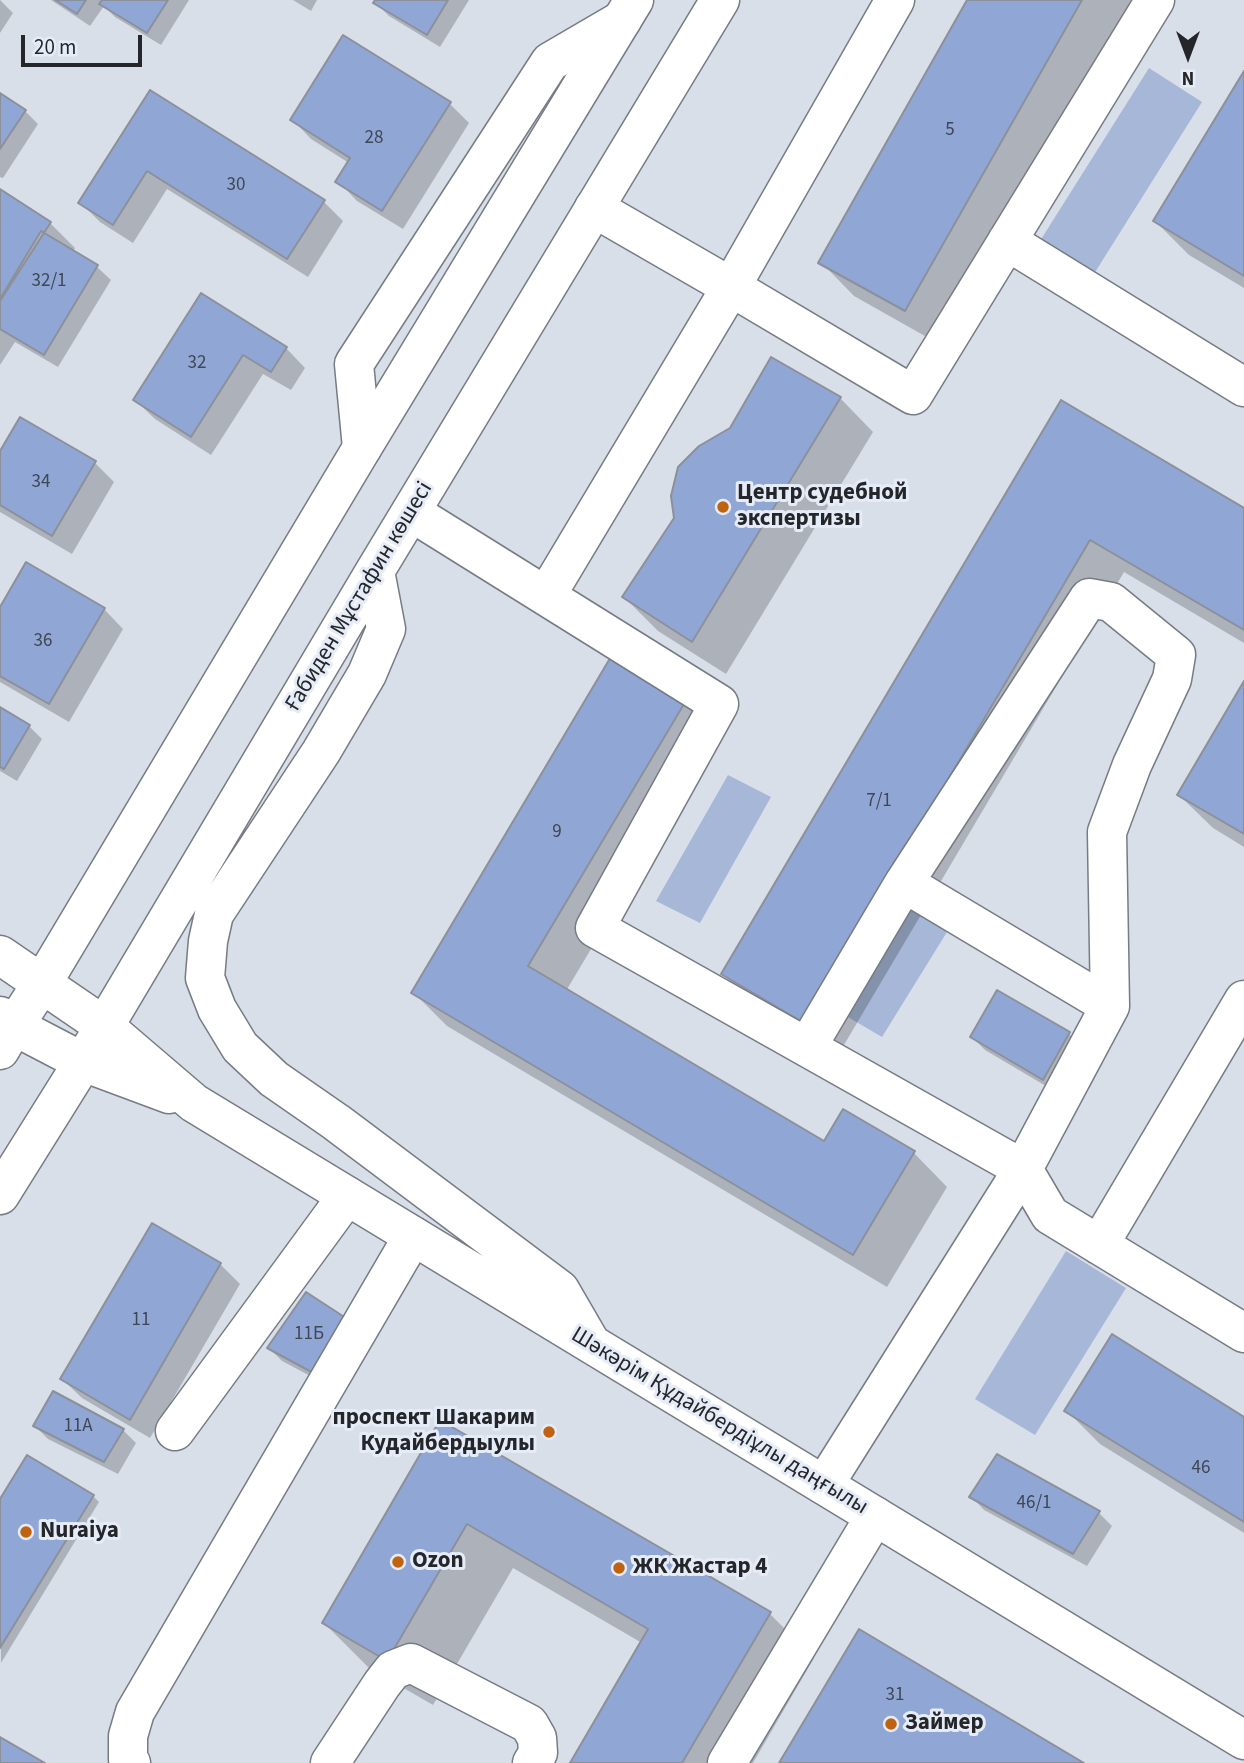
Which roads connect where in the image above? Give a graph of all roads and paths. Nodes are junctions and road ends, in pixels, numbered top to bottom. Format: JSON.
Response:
{"nodes":[{"id":1,"x":720,"y":0,"type":"edge"},
{"id":2,"x":895,"y":0,"type":"edge"},
{"id":3,"x":1155,"y":0,"type":"edge"},
{"id":4,"x":628,"y":10,"type":"edge"},
{"id":5,"x":594,"y":208,"type":"junction"},
{"id":6,"x":1007,"y":241,"type":"junction"},
{"id":7,"x":732,"y":287,"type":"junction"},
{"id":8,"x":1244,"y":387,"type":"edge"},
{"id":9,"x":362,"y":448,"type":"junction"},
{"id":10,"x":411,"y":512,"type":"junction"},
{"id":11,"x":375,"y":571,"type":"junction"},
{"id":12,"x":546,"y":596,"type":"junction"},
{"id":13,"x":904,"y":883,"type":"junction"},
{"id":14,"x":0,"y":955,"type":"edge"},
{"id":15,"x":43,"y":982,"type":"junction"},
{"id":16,"x":1244,"y":1000,"type":"edge"},
{"id":17,"x":1110,"y":1006,"type":"junction"},
{"id":18,"x":104,"y":1026,"type":"junction"},
{"id":19,"x":5,"y":1031,"type":"edge"},
{"id":20,"x":807,"y":1047,"type":"junction"},
{"id":21,"x":83,"y":1062,"type":"junction"},
{"id":22,"x":194,"y":1103,"type":"junction"},
{"id":23,"x":1023,"y":1169,"type":"junction"},
{"id":24,"x":0,"y":1195,"type":"edge"},
{"id":25,"x":347,"y":1196,"type":"junction"},
{"id":26,"x":413,"y":1236,"type":"junction"},
{"id":27,"x":1099,"y":1245,"type":"junction"},
{"id":28,"x":1244,"y":1333,"type":"edge"},
{"id":29,"x":592,"y":1345,"type":"junction"},
{"id":30,"x":175,"y":1431,"type":"dead end"},
{"id":31,"x":824,"y":1485,"type":"junction"},
{"id":32,"x":875,"y":1516,"type":"junction"},
{"id":33,"x":1244,"y":1740,"type":"edge"},
{"id":34,"x":131,"y":1763,"type":"edge"},
{"id":35,"x":330,"y":1763,"type":"edge"},
{"id":36,"x":532,"y":1763,"type":"edge"},
{"id":37,"x":727,"y":1763,"type":"edge"}],
"edges":[{"from":1,"to":5,"type":"main road","name":"Ғабиден Мұстафин көшесі"},
{"from":2,"to":7,"type":"main road"},
{"from":3,"to":6,"type":"main road"},
{"from":4,"to":9,"type":"main road"},
{"from":4,"to":9,"type":"main road"},
{"from":5,"to":7,"type":"main road"},
{"from":5,"to":10,"type":"main road","name":"Ғабиден Мұстафин көшесі"},
{"from":6,"to":7,"type":"main road"},
{"from":6,"to":8,"type":"main road"},
{"from":7,"to":12,"type":"main road"},
{"from":9,"to":15,"type":"main road"},
{"from":10,"to":11,"type":"main road","name":"Ғабиден Мұстафин көшесі"},
{"from":10,"to":12,"type":"main road"},
{"from":11,"to":18,"type":"main road","name":"Ғабиден Мұстафин көшесі"},
{"from":11,"to":29,"type":"main road"},
{"from":12,"to":20,"type":"main road"},
{"from":13,"to":17,"type":"main road"},
{"from":13,"to":17,"type":"main road"},
{"from":13,"to":20,"type":"main road"},
{"from":14,"to":15,"type":"main road","name":"Шәкәрім Құдайбердіұлы даңғылы"},
{"from":15,"to":18,"type":"main road","name":"Шәкәрім Құдайбердіұлы даңғылы"},
{"from":15,"to":19,"type":"main road"},
{"from":16,"to":27,"type":"main road"},
{"from":17,"to":23,"type":"main road"},
{"from":18,"to":21,"type":"main road","name":"Ғабиден Мұстафин көшесі"},
{"from":18,"to":22,"type":"main road","name":"Шәкәрім Құдайбердіұлы даңғылы"},
{"from":19,"to":21,"type":"main road","name":"Шәкәрім Құдайбердіұлы даңғылы"},
{"from":20,"to":23,"type":"main road"},
{"from":21,"to":22,"type":"main road","name":"Шәкәрім Құдайбердіұлы даңғылы"},
{"from":21,"to":24,"type":"main road","name":"Ғабиден Мұстафин көшесі"},
{"from":22,"to":25,"type":"main road","name":"Шәкәрім Құдайбердіұлы даңғылы"},
{"from":23,"to":27,"type":"main road"},
{"from":23,"to":31,"type":"main road"},
{"from":25,"to":26,"type":"main road","name":"Шәкәрім Құдайбердіұлы даңғылы"},
{"from":25,"to":30,"type":"main road"},
{"from":26,"to":29,"type":"main road","name":"Шәкәрім Құдайбердіұлы даңғылы"},
{"from":26,"to":34,"type":"main road"},
{"from":27,"to":28,"type":"main road"},
{"from":29,"to":31,"type":"main road","name":"Шәкәрім Құдайбердіұлы даңғылы"},
{"from":31,"to":32,"type":"main road","name":"Шәкәрім Құдайбердіұлы даңғылы"},
{"from":32,"to":33,"type":"main road","name":"Шәкәрім Құдайбердіұлы даңғылы"},
{"from":32,"to":37,"type":"main road"},
{"from":35,"to":36,"type":"main road"}]}
